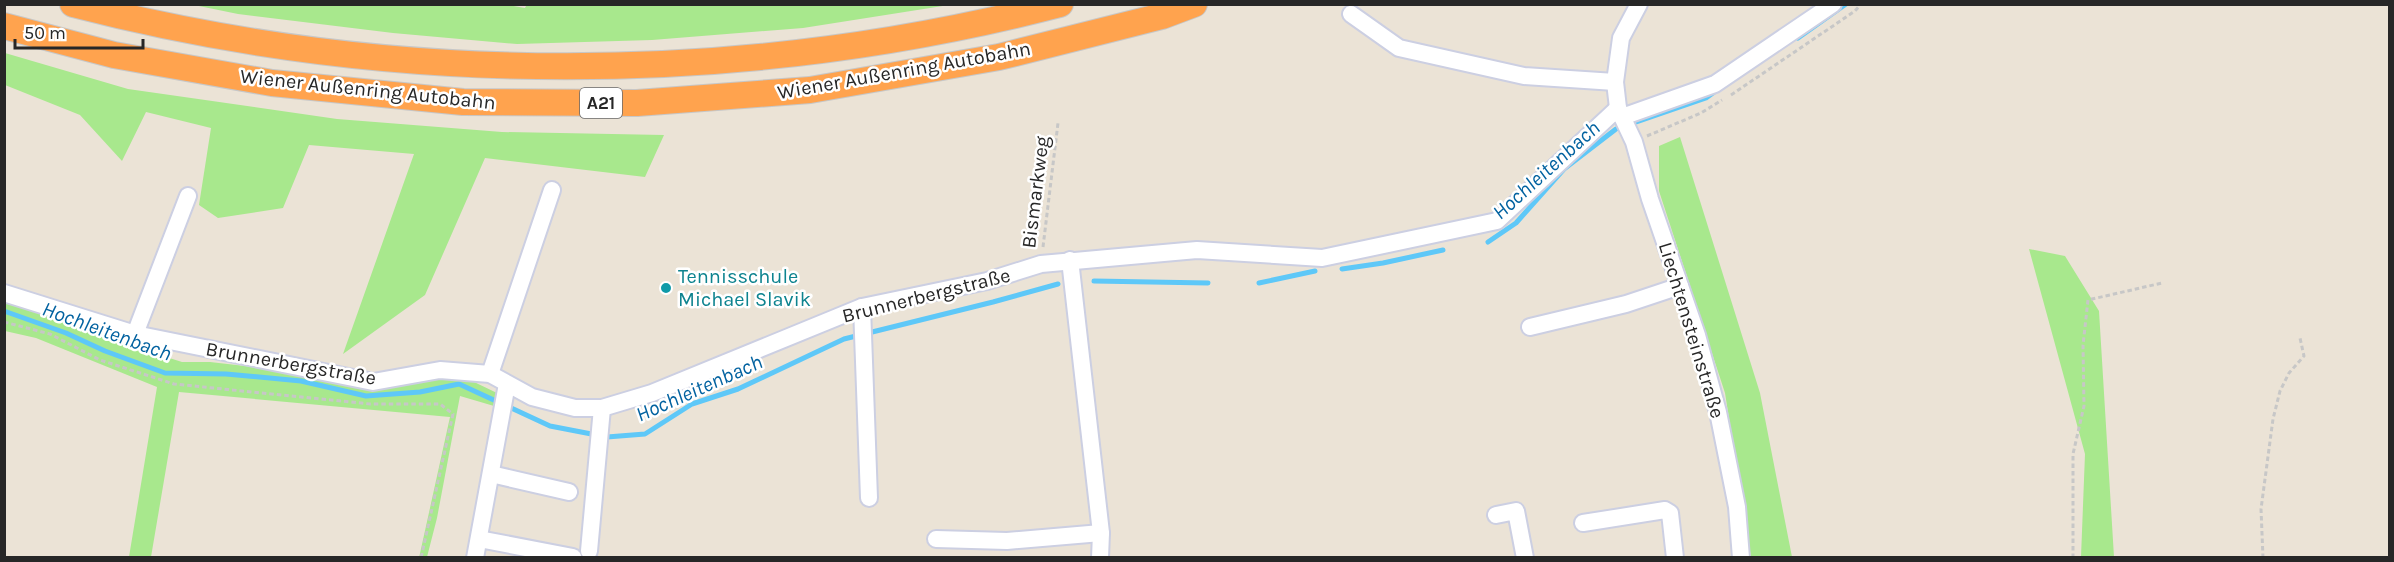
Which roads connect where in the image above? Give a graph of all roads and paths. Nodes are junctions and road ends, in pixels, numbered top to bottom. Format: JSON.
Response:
{"nodes":[{"id":1,"x":73,"y":4,"type":"edge"},
{"id":2,"x":1060,"y":4,"type":"edge"},
{"id":3,"x":1194,"y":4,"type":"edge"},
{"id":4,"x":1640,"y":4,"type":"edge"},
{"id":5,"x":1833,"y":4,"type":"edge"},
{"id":6,"x":1351,"y":14,"type":"dead end"},
{"id":7,"x":4,"y":26,"type":"edge"},
{"id":8,"x":1615,"y":82,"type":"junction"},
{"id":9,"x":1624,"y":121,"type":"junction"},
{"id":10,"x":1058,"y":123,"type":"dead end"},
{"id":11,"x":552,"y":190,"type":"dead end"},
{"id":12,"x":188,"y":196,"type":"dead end"},
{"id":13,"x":1070,"y":260,"type":"junction"},
{"id":14,"x":1041,"y":264,"type":"junction"},
{"id":15,"x":2162,"y":283,"type":"dead end"},
{"id":16,"x":1680,"y":286,"type":"junction"},
{"id":17,"x":4,"y":293,"type":"edge"},
{"id":18,"x":862,"y":307,"type":"junction"},
{"id":19,"x":4,"y":322,"type":"edge"},
{"id":20,"x":1530,"y":327,"type":"dead end"},
{"id":21,"x":135,"y":334,"type":"junction"},
{"id":22,"x":2300,"y":338,"type":"dead end"},
{"id":23,"x":490,"y":374,"type":"junction"},
{"id":24,"x":504,"y":398,"type":"junction"},
{"id":25,"x":602,"y":408,"type":"junction"},
{"id":26,"x":490,"y":474,"type":"junction"},
{"id":27,"x":569,"y":492,"type":"dead end"},
{"id":28,"x":869,"y":498,"type":"dead end"},
{"id":29,"x":1496,"y":515,"type":"dead end"},
{"id":30,"x":1582,"y":522,"type":"dead end"},
{"id":31,"x":1101,"y":533,"type":"junction"},
{"id":32,"x":479,"y":539,"type":"junction"},
{"id":33,"x":936,"y":539,"type":"dead end"},
{"id":34,"x":581,"y":554,"type":"edge"},
{"id":35,"x":421,"y":558,"type":"edge"},
{"id":36,"x":475,"y":558,"type":"edge"},
{"id":37,"x":1100,"y":558,"type":"edge"},
{"id":38,"x":1525,"y":558,"type":"edge"},
{"id":39,"x":1675,"y":558,"type":"edge"},
{"id":40,"x":1741,"y":558,"type":"edge"},
{"id":41,"x":2073,"y":558,"type":"edge"},
{"id":42,"x":2263,"y":558,"type":"edge"}],
"edges":[{"from":1,"to":2,"type":"highway","name":"Wiener Außenring Autobahn","number":"A21"},
{"from":3,"to":7,"type":"highway","name":"Wiener Außenring Autobahn","number":"A21"},
{"from":4,"to":8,"type":"street","name":"Liechtensteinstraße"},
{"from":5,"to":9,"type":"street","name":"Brunnerbergstraße"},
{"from":6,"to":8,"type":"street"},
{"from":8,"to":9,"type":"street","name":"Liechtensteinstraße"},
{"from":9,"to":13,"type":"street","name":"Brunnerbergstraße"},
{"from":9,"to":16,"type":"street","name":"Liechtensteinstraße"},
{"from":10,"to":14,"type":"path","name":"Bismarkweg"},
{"from":11,"to":23,"type":"street"},
{"from":12,"to":21,"type":"street"},
{"from":13,"to":14,"type":"street","name":"Brunnerbergstraße"},
{"from":13,"to":31,"type":"street"},
{"from":14,"to":18,"type":"street","name":"Brunnerbergstraße"},
{"from":15,"to":41,"type":"path"},
{"from":16,"to":20,"type":"street"},
{"from":16,"to":40,"type":"street","name":"Liechtensteinstraße"},
{"from":17,"to":21,"type":"street","name":"Brunnerbergstraße"},
{"from":18,"to":25,"type":"street","name":"Brunnerbergstraße"},
{"from":18,"to":28,"type":"street"},
{"from":19,"to":35,"type":"path"},
{"from":21,"to":23,"type":"street","name":"Brunnerbergstraße"},
{"from":22,"to":42,"type":"path"},
{"from":23,"to":24,"type":"street","name":"Brunnerbergstraße"},
{"from":24,"to":25,"type":"street","name":"Brunnerbergstraße"},
{"from":24,"to":26,"type":"street"},
{"from":25,"to":34,"type":"street"},
{"from":26,"to":27,"type":"street"},
{"from":26,"to":32,"type":"street"},
{"from":29,"to":38,"type":"street"},
{"from":30,"to":39,"type":"street"},
{"from":31,"to":33,"type":"street"},
{"from":31,"to":37,"type":"street"},
{"from":32,"to":34,"type":"street"},
{"from":32,"to":36,"type":"street"}]}
